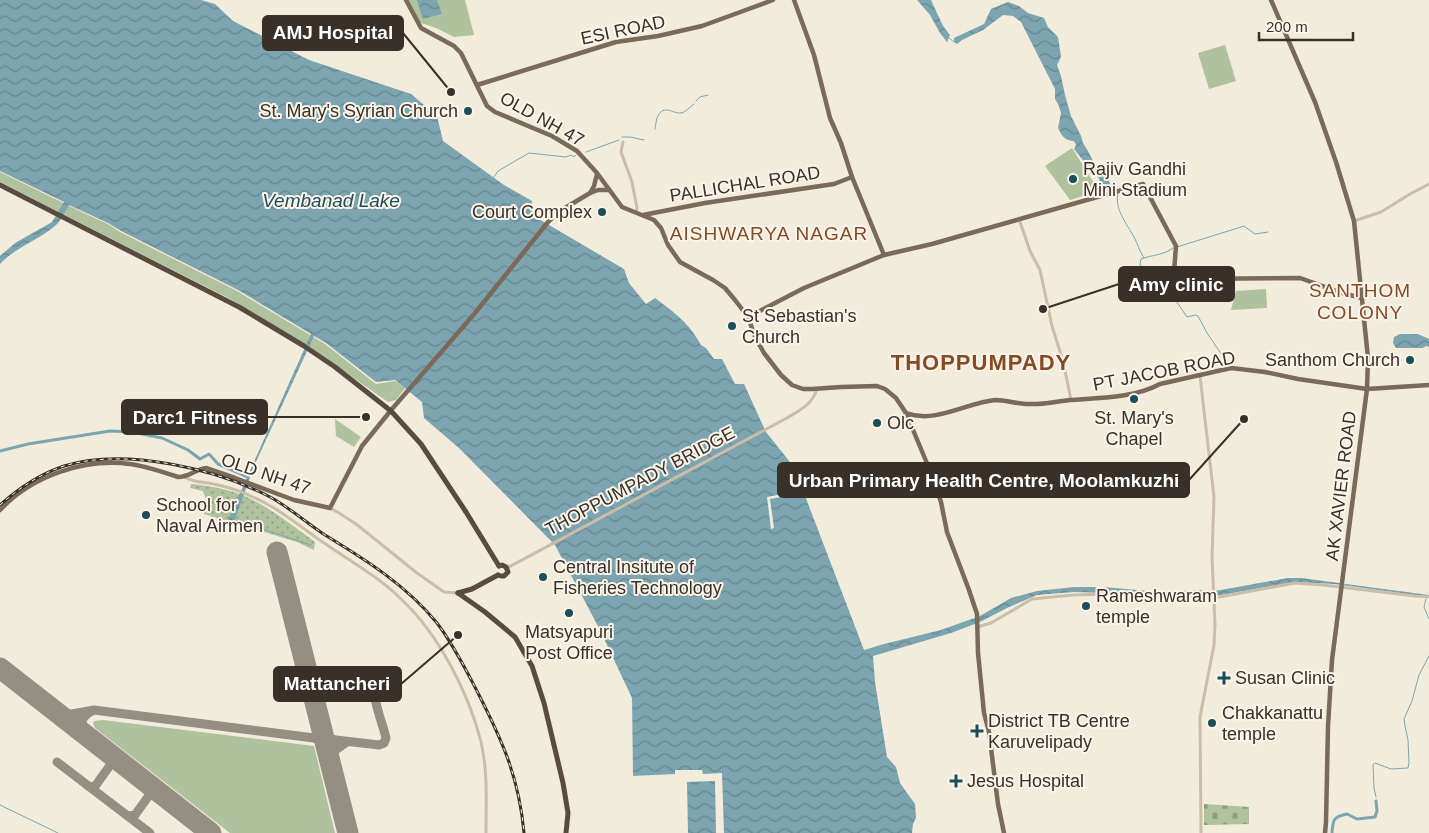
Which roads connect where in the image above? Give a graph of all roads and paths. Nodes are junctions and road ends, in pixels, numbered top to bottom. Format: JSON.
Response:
{"nodes":[{"id":1,"x":406,"y":0,"type":"edge"},
{"id":2,"x":773,"y":0,"type":"edge"},
{"id":3,"x":794,"y":0,"type":"edge"},
{"id":4,"x":1271,"y":0,"type":"edge"},
{"id":5,"x":477,"y":84,"type":"junction"},
{"id":6,"x":623,"y":142,"type":"dead end"},
{"id":7,"x":597,"y":174,"type":"junction"},
{"id":8,"x":852,"y":178,"type":"junction"},
{"id":9,"x":603,"y":182,"type":"junction"},
{"id":10,"x":1429,"y":184,"type":"edge"},
{"id":11,"x":0,"y":185,"type":"edge"},
{"id":12,"x":609,"y":190,"type":"junction"},
{"id":13,"x":590,"y":193,"type":"junction"},
{"id":14,"x":636,"y":213,"type":"junction"},
{"id":15,"x":642,"y":215,"type":"junction"},
{"id":16,"x":1019,"y":219,"type":"junction"},
{"id":17,"x":1354,"y":221,"type":"junction"},
{"id":18,"x":884,"y":255,"type":"junction"},
{"id":19,"x":1362,"y":298,"type":"junction"},
{"id":20,"x":748,"y":317,"type":"junction"},
{"id":21,"x":1200,"y":376,"type":"junction"},
{"id":22,"x":1429,"y":385,"type":"edge"},
{"id":23,"x":817,"y":389,"type":"junction"},
{"id":24,"x":1367,"y":389,"type":"junction"},
{"id":25,"x":1071,"y":400,"type":"junction"},
{"id":26,"x":390,"y":411,"type":"junction"},
{"id":27,"x":906,"y":413,"type":"junction"},
{"id":28,"x":185,"y":477,"type":"junction"},
{"id":29,"x":330,"y":508,"type":"junction"},
{"id":30,"x":0,"y":510,"type":"edge"},
{"id":31,"x":499,"y":566,"type":"junction"},
{"id":32,"x":507,"y":568,"type":"junction"},
{"id":33,"x":498,"y":575,"type":"junction"},
{"id":34,"x":1342,"y":585,"type":"junction"},
{"id":35,"x":458,"y":593,"type":"junction"},
{"id":36,"x":1429,"y":596,"type":"edge"},
{"id":37,"x":1214,"y":598,"type":"junction"},
{"id":38,"x":977,"y":625,"type":"junction"},
{"id":39,"x":486,"y":833,"type":"edge"},
{"id":40,"x":566,"y":833,"type":"edge"},
{"id":41,"x":1004,"y":833,"type":"edge"},
{"id":42,"x":1201,"y":833,"type":"edge"},
{"id":43,"x":1325,"y":833,"type":"edge"}],
"edges":[{"from":1,"to":5,"type":"main road","name":"OLD NH 47"},
{"from":2,"to":5,"type":"main road","name":"ESI ROAD"},
{"from":3,"to":8,"type":"main road"},
{"from":4,"to":17,"type":"main road","name":"AK XAVIER ROAD"},
{"from":5,"to":7,"type":"main road","name":"OLD NH 47"},
{"from":6,"to":14,"type":"street"},
{"from":7,"to":9,"type":"main road","name":"OLD NH 47"},
{"from":7,"to":13,"type":"main road"},
{"from":8,"to":15,"type":"main road","name":"PALLICHAL ROAD"},
{"from":8,"to":18,"type":"main road"},
{"from":9,"to":12,"type":"main road","name":"OLD NH 47"},
{"from":9,"to":13,"type":"main road"},
{"from":10,"to":17,"type":"street"},
{"from":11,"to":26,"type":"highway"},
{"from":12,"to":13,"type":"main road"},
{"from":12,"to":14,"type":"main road","name":"OLD NH 47"},
{"from":13,"to":26,"type":"main road","name":"OLD NH 47"},
{"from":14,"to":15,"type":"main road","name":"OLD NH 47"},
{"from":15,"to":20,"type":"main road"},
{"from":16,"to":18,"type":"main road"},
{"from":16,"to":19,"type":"main road"},
{"from":16,"to":25,"type":"street"},
{"from":17,"to":19,"type":"main road","name":"AK XAVIER ROAD"},
{"from":18,"to":20,"type":"main road"},
{"from":19,"to":24,"type":"main road","name":"AK XAVIER ROAD"},
{"from":20,"to":23,"type":"main road"},
{"from":21,"to":24,"type":"main road","name":"PT JACOB ROAD"},
{"from":21,"to":25,"type":"main road","name":"PT JACOB ROAD"},
{"from":21,"to":37,"type":"street"},
{"from":22,"to":24,"type":"main road","name":"PT JACOB ROAD"},
{"from":23,"to":27,"type":"main road"},
{"from":23,"to":32,"type":"street","name":"THOPPUMPADY BRIDGE"},
{"from":24,"to":34,"type":"main road","name":"AK XAVIER ROAD"},
{"from":25,"to":27,"type":"main road","name":"PT JACOB ROAD"},
{"from":26,"to":29,"type":"main road","name":"OLD NH 47"},
{"from":26,"to":31,"type":"highway"},
{"from":27,"to":38,"type":"main road"},
{"from":28,"to":29,"type":"main road","name":"OLD NH 47"},
{"from":28,"to":30,"type":"main road"},
{"from":28,"to":39,"type":"street"},
{"from":29,"to":35,"type":"street","name":"OLD NH 47"},
{"from":31,"to":32,"type":"highway"},
{"from":31,"to":33,"type":"highway"},
{"from":32,"to":33,"type":"highway"},
{"from":33,"to":35,"type":"highway"},
{"from":34,"to":36,"type":"street"},
{"from":34,"to":37,"type":"street"},
{"from":34,"to":43,"type":"main road","name":"AK XAVIER ROAD"},
{"from":35,"to":40,"type":"highway"},
{"from":37,"to":38,"type":"street"},
{"from":37,"to":42,"type":"street"},
{"from":38,"to":41,"type":"main road"}]}
